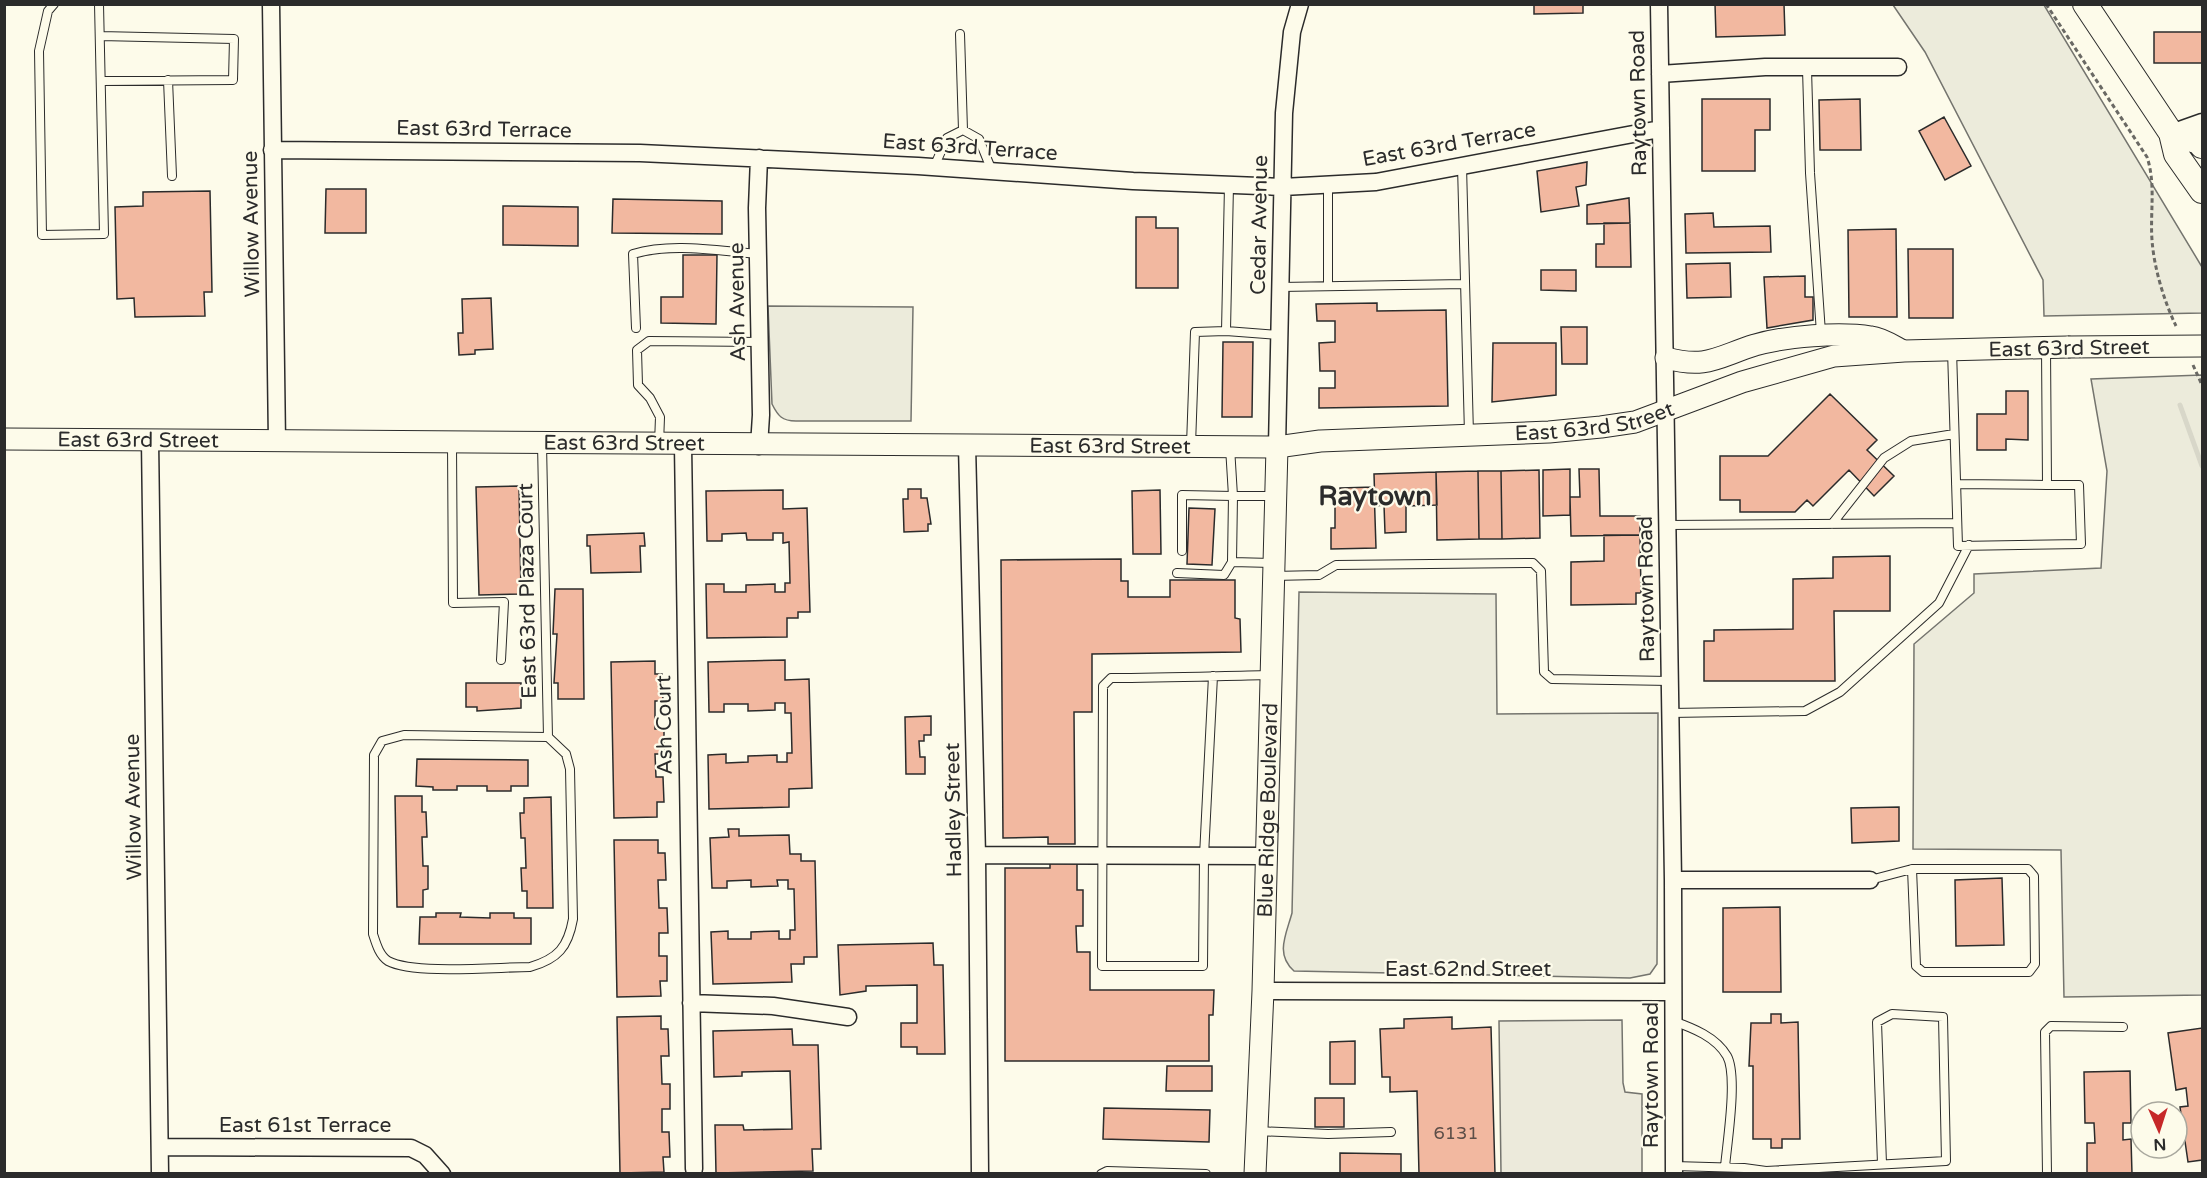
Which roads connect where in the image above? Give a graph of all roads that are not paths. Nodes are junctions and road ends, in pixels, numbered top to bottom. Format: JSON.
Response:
{"nodes":[{"id":1,"x":54,"y":4,"type":"edge"},
{"id":2,"x":99,"y":4,"type":"edge"},
{"id":3,"x":271,"y":4,"type":"edge"},
{"id":4,"x":1300,"y":4,"type":"edge"},
{"id":5,"x":1659,"y":4,"type":"edge"},
{"id":6,"x":2088,"y":6,"type":"edge"},
{"id":7,"x":960,"y":34,"type":"dead end"},
{"id":8,"x":100,"y":36,"type":"junction"},
{"id":9,"x":1898,"y":67,"type":"dead end"},
{"id":10,"x":1807,"y":69,"type":"junction"},
{"id":11,"x":1660,"y":74,"type":"junction"},
{"id":12,"x":168,"y":80,"type":"junction"},
{"id":13,"x":101,"y":81,"type":"junction"},
{"id":14,"x":2202,"y":122,"type":"edge"},
{"id":15,"x":1660,"y":129,"type":"junction"},
{"id":16,"x":963,"y":130,"type":"junction"},
{"id":17,"x":2171,"y":133,"type":"junction"},
{"id":18,"x":2202,"y":146,"type":"edge"},
{"id":19,"x":272,"y":150,"type":"junction"},
{"id":20,"x":759,"y":158,"type":"junction"},
{"id":21,"x":1462,"y":166,"type":"junction"},
{"id":22,"x":934,"y":167,"type":"junction"},
{"id":23,"x":992,"y":171,"type":"junction"},
{"id":24,"x":172,"y":176,"type":"dead end"},
{"id":25,"x":1229,"y":185,"type":"junction"},
{"id":26,"x":1328,"y":186,"type":"junction"},
{"id":27,"x":1283,"y":187,"type":"junction"},
{"id":28,"x":2202,"y":191,"type":"edge"},
{"id":29,"x":758,"y":254,"type":"junction"},
{"id":30,"x":1465,"y":284,"type":"junction"},
{"id":31,"x":1281,"y":286,"type":"junction"},
{"id":32,"x":1328,"y":286,"type":"junction"},
{"id":33,"x":636,"y":328,"type":"dead end"},
{"id":34,"x":1226,"y":332,"type":"junction"},
{"id":35,"x":1280,"y":335,"type":"junction"},
{"id":36,"x":1822,"y":337,"type":"junction"},
{"id":37,"x":760,"y":342,"type":"junction"},
{"id":38,"x":2046,"y":347,"type":"junction"},
{"id":39,"x":1952,"y":350,"type":"junction"},
{"id":40,"x":1904,"y":351,"type":"junction"},
{"id":41,"x":2196,"y":351,"type":"edge"},
{"id":42,"x":1666,"y":358,"type":"junction"},
{"id":43,"x":1666,"y":412,"type":"junction"},
{"id":44,"x":1469,"y":434,"type":"junction"},
{"id":45,"x":1954,"y":434,"type":"junction"},
{"id":46,"x":4,"y":439,"type":"edge"},
{"id":47,"x":150,"y":440,"type":"junction"},
{"id":48,"x":277,"y":442,"type":"junction"},
{"id":49,"x":452,"y":443,"type":"junction"},
{"id":50,"x":542,"y":444,"type":"junction"},
{"id":51,"x":659,"y":445,"type":"junction"},
{"id":52,"x":683,"y":445,"type":"junction"},
{"id":53,"x":967,"y":445,"type":"junction"},
{"id":54,"x":759,"y":446,"type":"junction"},
{"id":55,"x":1191,"y":446,"type":"junction"},
{"id":56,"x":1230,"y":447,"type":"junction"},
{"id":57,"x":1277,"y":447,"type":"junction"},
{"id":58,"x":1956,"y":484,"type":"junction"},
{"id":59,"x":2047,"y":485,"type":"junction"},
{"id":60,"x":1233,"y":496,"type":"junction"},
{"id":61,"x":1276,"y":496,"type":"junction"},
{"id":62,"x":1957,"y":523,"type":"junction"},
{"id":63,"x":1832,"y":524,"type":"junction"},
{"id":64,"x":1668,"y":525,"type":"junction"},
{"id":65,"x":1969,"y":545,"type":"junction"},
{"id":66,"x":1182,"y":551,"type":"dead end"},
{"id":67,"x":1232,"y":562,"type":"junction"},
{"id":68,"x":1274,"y":569,"type":"junction"},
{"id":69,"x":1178,"y":573,"type":"dead end"},
{"id":70,"x":501,"y":660,"type":"dead end"},
{"id":71,"x":1271,"y":675,"type":"junction"},
{"id":72,"x":1213,"y":676,"type":"junction"},
{"id":73,"x":1670,"y":681,"type":"junction"},
{"id":74,"x":1670,"y":713,"type":"junction"},
{"id":75,"x":548,"y":737,"type":"junction"},
{"id":76,"x":977,"y":855,"type":"junction"},
{"id":77,"x":1101,"y":855,"type":"junction"},
{"id":78,"x":1204,"y":856,"type":"junction"},
{"id":79,"x":1266,"y":856,"type":"junction"},
{"id":80,"x":1912,"y":869,"type":"junction"},
{"id":81,"x":1673,"y":880,"type":"junction"},
{"id":82,"x":1870,"y":880,"type":"joint"},
{"id":83,"x":1263,"y":991,"type":"junction"},
{"id":84,"x":1673,"y":992,"type":"junction"},
{"id":85,"x":692,"y":1004,"type":"junction"},
{"id":86,"x":848,"y":1017,"type":"dead end"},
{"id":87,"x":1673,"y":1021,"type":"junction"},
{"id":88,"x":2123,"y":1027,"type":"dead end"},
{"id":89,"x":1257,"y":1131,"type":"junction"},
{"id":90,"x":1391,"y":1132,"type":"dead end"},
{"id":91,"x":160,"y":1147,"type":"junction"},
{"id":92,"x":1882,"y":1164,"type":"junction"},
{"id":93,"x":1725,"y":1167,"type":"junction"},
{"id":94,"x":694,"y":1169,"type":"dead end"},
{"id":95,"x":1674,"y":1169,"type":"edge"},
{"id":96,"x":160,"y":1173,"type":"edge"},
{"id":97,"x":441,"y":1173,"type":"edge"},
{"id":98,"x":980,"y":1173,"type":"edge"},
{"id":99,"x":1101,"y":1173,"type":"edge"},
{"id":100,"x":1206,"y":1173,"type":"edge"},
{"id":101,"x":1255,"y":1173,"type":"edge"},
{"id":102,"x":2047,"y":1173,"type":"edge"}],
"edges":[{"from":1,"to":13,"type":"lane"},
{"from":2,"to":8,"type":"lane"},
{"from":3,"to":19,"type":"street","name":"Willow Avenue"},
{"from":4,"to":27,"type":"street","name":"Cedar Avenue"},
{"from":5,"to":11,"type":"street","name":"Raytown Road"},
{"from":6,"to":17,"type":"main road"},
{"from":7,"to":16,"type":"lane"},
{"from":8,"to":12,"type":"lane"},
{"from":8,"to":13,"type":"lane"},
{"from":9,"to":10,"type":"street"},
{"from":10,"to":11,"type":"street"},
{"from":10,"to":36,"type":"lane"},
{"from":11,"to":15,"type":"street","name":"Raytown Road"},
{"from":12,"to":13,"type":"lane"},
{"from":12,"to":24,"type":"lane"},
{"from":14,"to":17,"type":"street"},
{"from":15,"to":21,"type":"street","name":"East 63rd Terrace"},
{"from":15,"to":42,"type":"street","name":"Raytown Road"},
{"from":16,"to":22,"type":"lane"},
{"from":16,"to":23,"type":"lane"},
{"from":17,"to":18,"type":"main road"},
{"from":17,"to":28,"type":"main road"},
{"from":19,"to":20,"type":"street","name":"East 63rd Terrace"},
{"from":19,"to":48,"type":"street","name":"Willow Avenue"},
{"from":20,"to":22,"type":"street","name":"East 63rd Terrace"},
{"from":20,"to":29,"type":"street","name":"Ash Avenue"},
{"from":21,"to":26,"type":"street","name":"East 63rd Terrace"},
{"from":21,"to":30,"type":"lane"},
{"from":22,"to":23,"type":"street","name":"East 63rd Terrace"},
{"from":23,"to":25,"type":"street","name":"East 63rd Terrace"},
{"from":25,"to":27,"type":"street","name":"East 63rd Terrace"},
{"from":25,"to":34,"type":"lane"},
{"from":26,"to":27,"type":"street","name":"East 63rd Terrace"},
{"from":26,"to":32,"type":"lane"},
{"from":27,"to":31,"type":"street","name":"Cedar Avenue"},
{"from":29,"to":33,"type":"lane"},
{"from":29,"to":37,"type":"street","name":"Ash Avenue"},
{"from":30,"to":32,"type":"lane"},
{"from":30,"to":44,"type":"lane"},
{"from":31,"to":32,"type":"lane"},
{"from":31,"to":35,"type":"street","name":"Cedar Avenue"},
{"from":34,"to":35,"type":"lane"},
{"from":34,"to":55,"type":"lane"},
{"from":35,"to":57,"type":"street","name":"Cedar Avenue"},
{"from":36,"to":40,"type":"street"},
{"from":36,"to":42,"type":"street"},
{"from":37,"to":51,"type":"lane"},
{"from":37,"to":54,"type":"street","name":"Ash Avenue"},
{"from":38,"to":39,"type":"street","name":"East 63rd Street"},
{"from":38,"to":41,"type":"street","name":"East 63rd Street","bridge":true},
{"from":38,"to":59,"type":"lane"},
{"from":39,"to":40,"type":"street","name":"East 63rd Street"},
{"from":39,"to":45,"type":"lane"},
{"from":40,"to":43,"type":"street","name":"East 63rd Street"},
{"from":42,"to":43,"type":"street","name":"Raytown Road"},
{"from":43,"to":44,"type":"street","name":"East 63rd Street"},
{"from":43,"to":64,"type":"street","name":"Raytown Road"},
{"from":44,"to":57,"type":"street","name":"East 63rd Street"},
{"from":45,"to":58,"type":"lane"},
{"from":45,"to":63,"type":"lane"},
{"from":46,"to":47,"type":"street","name":"East 63rd Street"},
{"from":47,"to":48,"type":"street","name":"East 63rd Street"},
{"from":47,"to":91,"type":"street","name":"Willow Avenue"},
{"from":48,"to":49,"type":"street","name":"East 63rd Street"},
{"from":49,"to":50,"type":"street","name":"East 63rd Street"},
{"from":49,"to":70,"type":"lane"},
{"from":50,"to":51,"type":"street","name":"East 63rd Street"},
{"from":50,"to":75,"type":"lane","name":"East 63rd Plaza Court"},
{"from":51,"to":52,"type":"street","name":"East 63rd Street"},
{"from":52,"to":54,"type":"street","name":"East 63rd Street"},
{"from":52,"to":85,"type":"street","name":"Ash Court"},
{"from":53,"to":54,"type":"street","name":"East 63rd Street"},
{"from":53,"to":55,"type":"street","name":"East 63rd Street"},
{"from":53,"to":76,"type":"street","name":"Hadley Street"},
{"from":55,"to":56,"type":"street","name":"East 63rd Street"},
{"from":56,"to":57,"type":"street","name":"East 63rd Street"},
{"from":56,"to":60,"type":"lane"},
{"from":57,"to":61,"type":"street","name":"Blue Ridge Boulevard"},
{"from":58,"to":59,"type":"lane"},
{"from":58,"to":62,"type":"lane"},
{"from":59,"to":65,"type":"lane"},
{"from":60,"to":61,"type":"lane"},
{"from":60,"to":66,"type":"lane"},
{"from":60,"to":67,"type":"lane"},
{"from":61,"to":68,"type":"street","name":"Blue Ridge Boulevard"},
{"from":62,"to":63,"type":"lane"},
{"from":62,"to":65,"type":"lane"},
{"from":63,"to":64,"type":"lane"},
{"from":64,"to":73,"type":"street","name":"Raytown Road"},
{"from":65,"to":74,"type":"lane"},
{"from":67,"to":68,"type":"lane"},
{"from":67,"to":69,"type":"lane"},
{"from":68,"to":71,"type":"street","name":"Blue Ridge Boulevard"},
{"from":68,"to":73,"type":"lane"},
{"from":71,"to":72,"type":"lane"},
{"from":71,"to":79,"type":"street","name":"Blue Ridge Boulevard"},
{"from":72,"to":77,"type":"lane"},
{"from":72,"to":78,"type":"lane"},
{"from":73,"to":74,"type":"street","name":"Raytown Road"},
{"from":74,"to":81,"type":"street","name":"Raytown Road"},
{"from":75,"to":75,"type":"lane"},
{"from":76,"to":77,"type":"street"},
{"from":76,"to":98,"type":"street","name":"Hadley Street"},
{"from":77,"to":78,"type":"street"},
{"from":77,"to":78,"type":"lane"},
{"from":78,"to":79,"type":"street"},
{"from":79,"to":83,"type":"street","name":"Blue Ridge Boulevard"},
{"from":80,"to":80,"type":"lane"},
{"from":80,"to":82,"type":"lane"},
{"from":81,"to":82,"type":"street"},
{"from":81,"to":84,"type":"street","name":"Raytown Road"},
{"from":83,"to":84,"type":"street","name":"East 62nd Street"},
{"from":83,"to":89,"type":"street","name":"Blue Ridge Boulevard"},
{"from":84,"to":87,"type":"street","name":"Raytown Road"},
{"from":85,"to":86,"type":"street"},
{"from":85,"to":94,"type":"street","name":"Ash Court"},
{"from":87,"to":93,"type":"lane"},
{"from":87,"to":95,"type":"street","name":"Raytown Road"},
{"from":88,"to":102,"type":"lane"},
{"from":89,"to":90,"type":"lane"},
{"from":89,"to":101,"type":"street","name":"Blue Ridge Boulevard"},
{"from":91,"to":96,"type":"street","name":"Willow Avenue"},
{"from":91,"to":97,"type":"street","name":"East 61st Terrace"},
{"from":92,"to":92,"type":"lane"},
{"from":92,"to":93,"type":"lane"},
{"from":93,"to":95,"type":"lane"},
{"from":99,"to":100,"type":"lane"}]}
